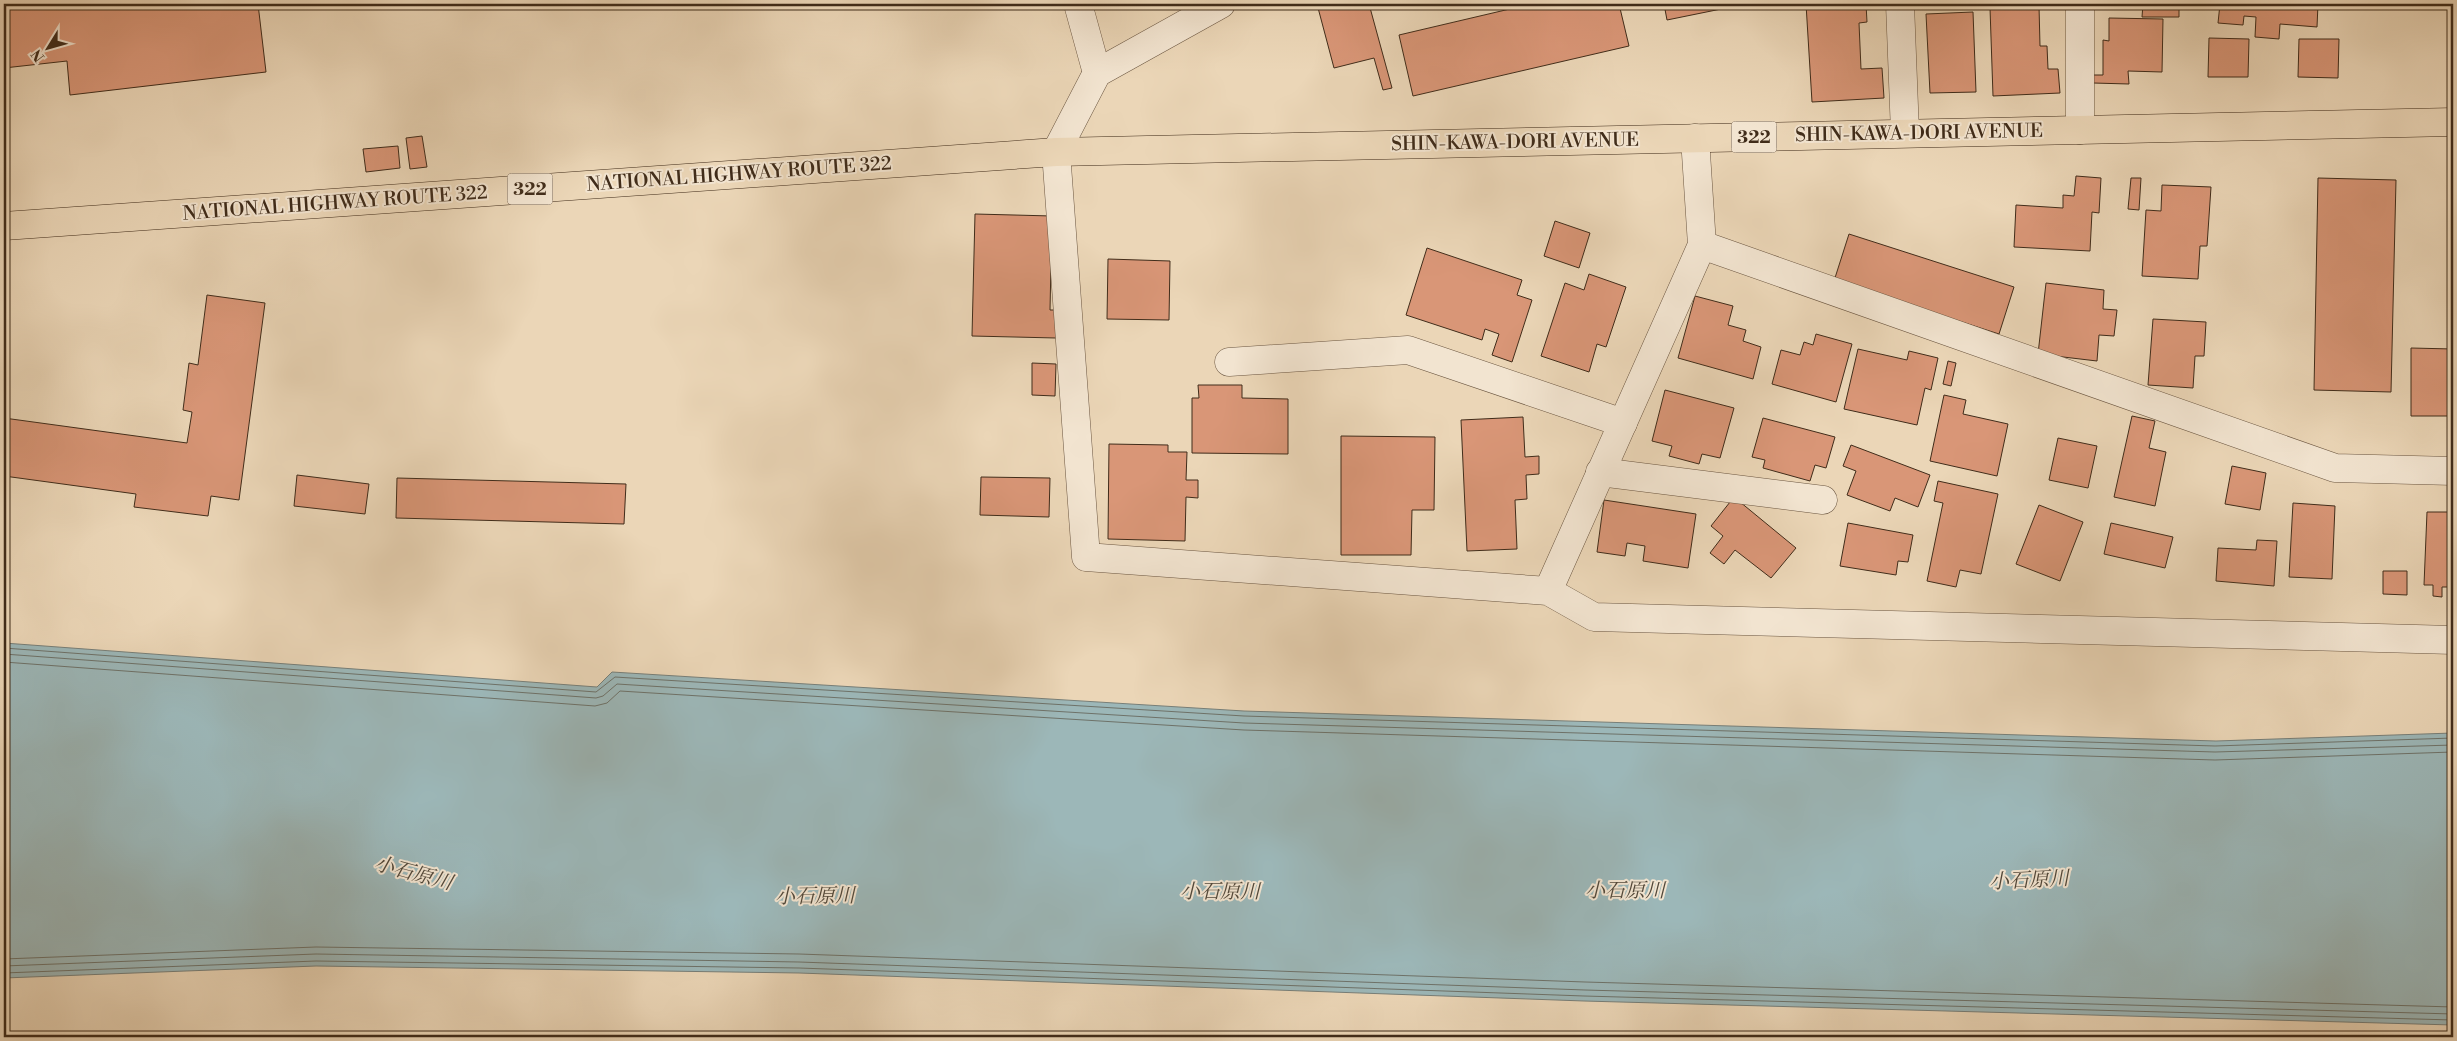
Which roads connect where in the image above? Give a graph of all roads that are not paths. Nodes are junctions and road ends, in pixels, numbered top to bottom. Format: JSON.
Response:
{"nodes":[{"id":1,"x":1078,"y":4,"type":"edge"},
{"id":2,"x":1221,"y":4,"type":"edge"},
{"id":3,"x":1900,"y":4,"type":"edge"},
{"id":4,"x":2080,"y":4,"type":"edge"},
{"id":5,"x":1097,"y":73,"type":"junction"},
{"id":6,"x":2453,"y":122,"type":"edge"},
{"id":7,"x":2080,"y":130,"type":"junction"},
{"id":8,"x":1905,"y":133,"type":"junction"},
{"id":9,"x":1696,"y":138,"type":"junction"},
{"id":10,"x":1056,"y":152,"type":"junction"},
{"id":11,"x":4,"y":226,"type":"edge"},
{"id":12,"x":1702,"y":245,"type":"junction"},
{"id":13,"x":1229,"y":362,"type":"dead end"},
{"id":14,"x":1623,"y":423,"type":"junction"},
{"id":15,"x":2453,"y":471,"type":"edge"},
{"id":16,"x":1600,"y":472,"type":"junction"},
{"id":17,"x":1824,"y":500,"type":"dead end"},
{"id":18,"x":1548,"y":591,"type":"junction"},
{"id":19,"x":2453,"y":640,"type":"edge"}],
"edges":[{"from":1,"to":5,"type":"street"},
{"from":2,"to":5,"type":"street"},
{"from":3,"to":8,"type":"street"},
{"from":4,"to":7,"type":"street"},
{"from":5,"to":10,"type":"street"},
{"from":6,"to":7,"type":"highway","name":"SHIN-KAWA-DORI AVENUE","number":"322"},
{"from":7,"to":8,"type":"highway","name":"SHIN-KAWA-DORI AVENUE","number":"322"},
{"from":8,"to":9,"type":"highway","name":"SHIN-KAWA-DORI AVENUE","number":"322"},
{"from":9,"to":10,"type":"highway","name":"SHIN-KAWA-DORI AVENUE","number":"322"},
{"from":9,"to":12,"type":"street"},
{"from":10,"to":11,"type":"highway","name":"NATIONAL HIGHWAY ROUTE 322","number":"322"},
{"from":10,"to":18,"type":"street"},
{"from":12,"to":14,"type":"street"},
{"from":12,"to":15,"type":"street"},
{"from":13,"to":14,"type":"street"},
{"from":14,"to":16,"type":"street"},
{"from":16,"to":17,"type":"street"},
{"from":16,"to":18,"type":"street"},
{"from":18,"to":19,"type":"street"}]}
